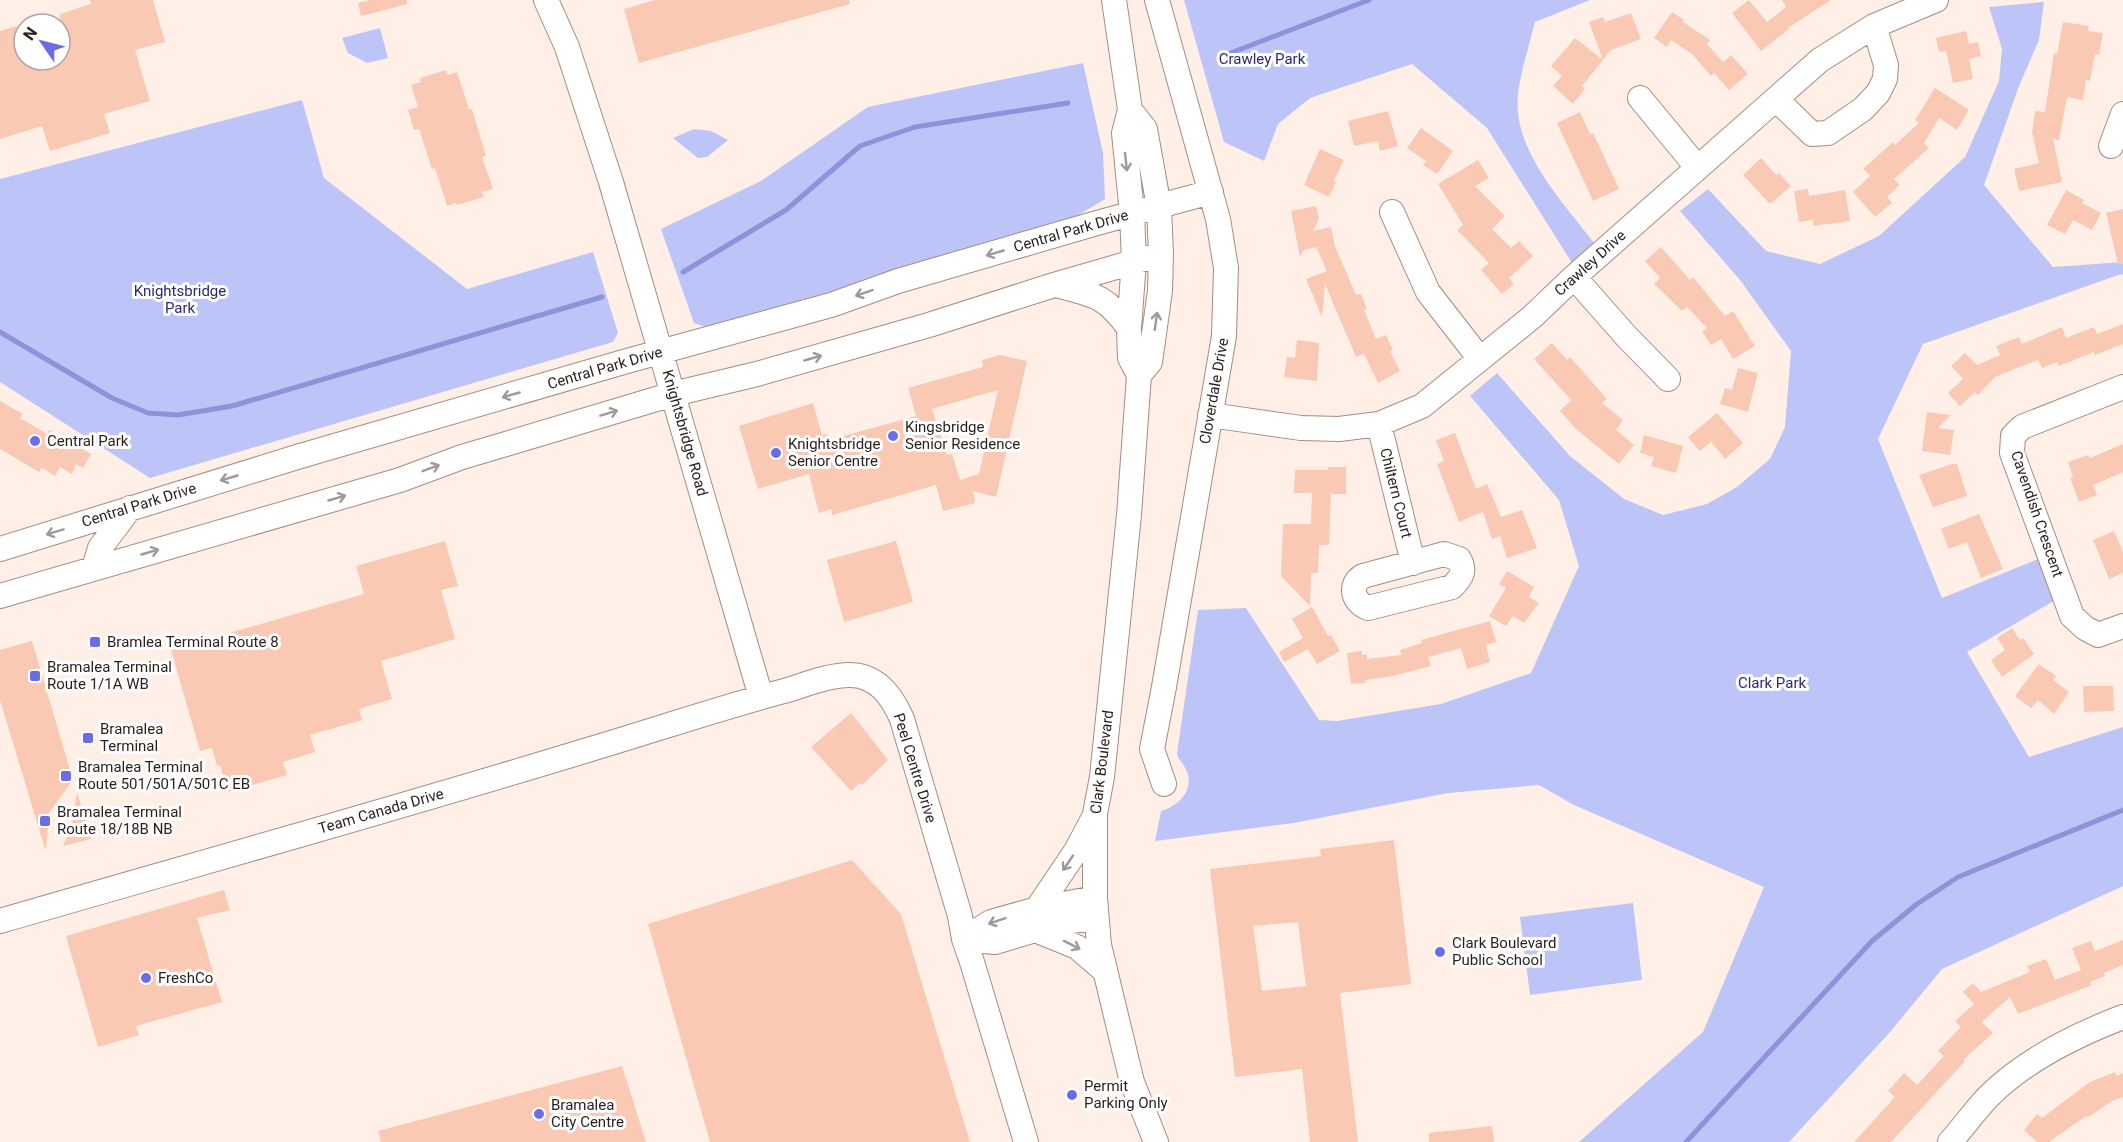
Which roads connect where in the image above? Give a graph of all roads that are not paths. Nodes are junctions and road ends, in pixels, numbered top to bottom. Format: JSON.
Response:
{"nodes":[{"id":1,"x":546,"y":0,"type":"edge"},
{"id":2,"x":1114,"y":0,"type":"edge"},
{"id":3,"x":1156,"y":0,"type":"edge"},
{"id":4,"x":1936,"y":0,"type":"edge"},
{"id":5,"x":1874,"y":26,"type":"junction"},
{"id":6,"x":1640,"y":98,"type":"dead end"},
{"id":7,"x":1776,"y":99,"type":"junction"},
{"id":8,"x":1130,"y":110,"type":"junction"},
{"id":9,"x":2123,"y":114,"type":"edge"},
{"id":10,"x":2111,"y":146,"type":"dead end"},
{"id":11,"x":1697,"y":167,"type":"junction"},
{"id":12,"x":1211,"y":192,"type":"junction"},
{"id":13,"x":1159,"y":207,"type":"junction"},
{"id":14,"x":1392,"y":212,"type":"dead end"},
{"id":15,"x":1132,"y":214,"type":"junction"},
{"id":16,"x":1161,"y":254,"type":"junction"},
{"id":17,"x":1134,"y":261,"type":"junction"},
{"id":18,"x":1574,"y":277,"type":"junction"},
{"id":19,"x":1054,"y":285,"type":"junction"},
{"id":20,"x":1129,"y":328,"type":"junction"},
{"id":21,"x":662,"y":352,"type":"junction"},
{"id":22,"x":1480,"y":359,"type":"junction"},
{"id":23,"x":1138,"y":375,"type":"junction"},
{"id":24,"x":1668,"y":379,"type":"dead end"},
{"id":25,"x":2123,"y":387,"type":"edge"},
{"id":26,"x":673,"y":394,"type":"junction"},
{"id":27,"x":1210,"y":415,"type":"junction"},
{"id":28,"x":1379,"y":424,"type":"junction"},
{"id":29,"x":130,"y":508,"type":"junction"},
{"id":30,"x":0,"y":549,"type":"edge"},
{"id":31,"x":1413,"y":563,"type":"dead end"},
{"id":32,"x":94,"y":568,"type":"junction"},
{"id":33,"x":0,"y":596,"type":"edge"},
{"id":34,"x":2123,"y":626,"type":"edge"},
{"id":35,"x":761,"y":697,"type":"junction"},
{"id":36,"x":1164,"y":784,"type":"dead end"},
{"id":37,"x":1095,"y":814,"type":"junction"},
{"id":38,"x":1095,"y":908,"type":"junction"},
{"id":39,"x":1036,"y":919,"type":"junction"},
{"id":40,"x":0,"y":921,"type":"edge"},
{"id":41,"x":964,"y":939,"type":"junction"},
{"id":42,"x":1104,"y":970,"type":"junction"},
{"id":43,"x":2123,"y":1017,"type":"edge"},
{"id":44,"x":1960,"y":1139,"type":"edge"},
{"id":45,"x":1026,"y":1142,"type":"edge"},
{"id":46,"x":1156,"y":1142,"type":"edge"}],
"edges":[{"from":1,"to":21,"type":"street","name":"Knightsbridge Road"},
{"from":2,"to":8,"type":"street","name":"Clark Boulevard"},
{"from":3,"to":12,"type":"street","name":"Cloverdale Drive"},
{"from":4,"to":5,"type":"street","name":"Crawley Drive"},
{"from":5,"to":7,"type":"street","name":"Crawley Drive"},
{"from":5,"to":7,"type":"street"},
{"from":6,"to":11,"type":"street"},
{"from":7,"to":11,"type":"street","name":"Crawley Drive"},
{"from":8,"to":13,"type":"street","name":"Clark Boulevard"},
{"from":8,"to":15,"type":"street","name":"Clark Boulevard","one_way":true},
{"from":9,"to":10,"type":"street"},
{"from":11,"to":18,"type":"street","name":"Crawley Drive"},
{"from":12,"to":13,"type":"street","name":"Central Park Drive"},
{"from":12,"to":27,"type":"street","name":"Cloverdale Drive"},
{"from":13,"to":15,"type":"street","name":"Central Park Drive"},
{"from":13,"to":16,"type":"street","name":"Clark Boulevard"},
{"from":14,"to":22,"type":"street"},
{"from":15,"to":17,"type":"street","name":"Clark Boulevard"},
{"from":15,"to":21,"type":"street","name":"Central Park Drive","one_way":true},
{"from":16,"to":17,"type":"street"},
{"from":23,"to":16,"type":"street","name":"Clark Boulevard","one_way":true},
{"from":17,"to":19,"type":"street"},
{"from":17,"to":20,"type":"street","name":"Clark Boulevard"},
{"from":18,"to":22,"type":"street","name":"Crawley Drive"},
{"from":18,"to":24,"type":"street"},
{"from":19,"to":20,"type":"street"},
{"from":26,"to":19,"type":"street","one_way":true},
{"from":20,"to":23,"type":"street","name":"Clark Boulevard"},
{"from":21,"to":26,"type":"street","name":"Knightsbridge Road"},
{"from":21,"to":29,"type":"street","name":"Central Park Drive","one_way":true},
{"from":22,"to":28,"type":"street","name":"Crawley Drive"},
{"from":23,"to":37,"type":"street","name":"Clark Boulevard"},
{"from":25,"to":34,"type":"street","name":"Cavendish Crescent"},
{"from":32,"to":26,"type":"street","one_way":true},
{"from":26,"to":35,"type":"street","name":"Knightsbridge Road"},
{"from":27,"to":28,"type":"street","name":"Crawley Drive"},
{"from":27,"to":36,"type":"street","name":"Cloverdale Drive"},
{"from":28,"to":31,"type":"street","name":"Chiltern Court"},
{"from":29,"to":30,"type":"street","name":"Central Park Drive","one_way":true},
{"from":29,"to":32,"type":"street"},
{"from":32,"to":33,"type":"street"},
{"from":35,"to":40,"type":"street","name":"Team Canada Drive"},
{"from":35,"to":41,"type":"street","name":"Peel Centre Drive"},
{"from":37,"to":38,"type":"street","name":"Clark Boulevard"},
{"from":37,"to":39,"type":"street","one_way":true},
{"from":38,"to":39,"type":"street"},
{"from":38,"to":42,"type":"street","name":"Clark Boulevard"},
{"from":39,"to":41,"type":"street"},
{"from":39,"to":42,"type":"street","one_way":true},
{"from":41,"to":45,"type":"street","name":"Peel Centre Drive"},
{"from":42,"to":46,"type":"street","name":"Clark Boulevard"},
{"from":43,"to":44,"type":"street"}]}
